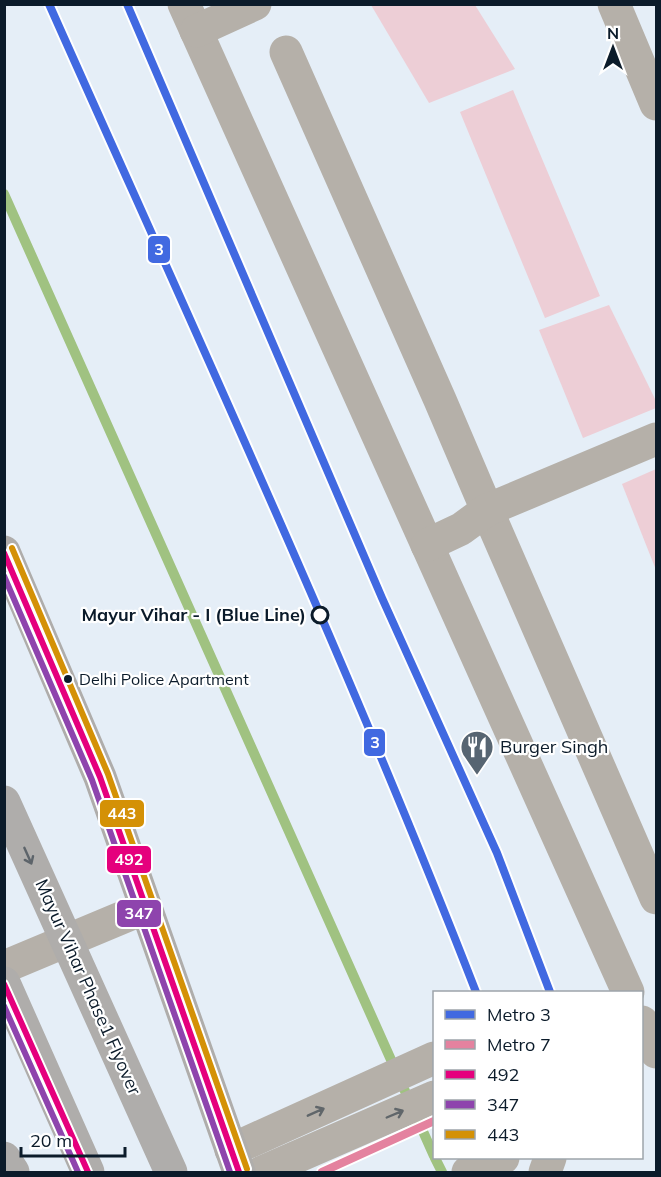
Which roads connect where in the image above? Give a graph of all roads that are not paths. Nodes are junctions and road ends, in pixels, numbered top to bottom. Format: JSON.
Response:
{"nodes":[{"id":1,"x":255,"y":4,"type":"edge"},
{"id":2,"x":614,"y":4,"type":"edge"},
{"id":3,"x":190,"y":18,"type":"edge"},
{"id":4,"x":286,"y":52,"type":"dead end"},
{"id":5,"x":657,"y":104,"type":"edge"},
{"id":6,"x":657,"y":439,"type":"edge"},
{"id":7,"x":487,"y":510,"type":"junction"},
{"id":8,"x":427,"y":545,"type":"junction"},
{"id":9,"x":4,"y":552,"type":"edge"},
{"id":10,"x":4,"y":802,"type":"edge"},
{"id":11,"x":657,"y":898,"type":"edge"},
{"id":12,"x":145,"y":908,"type":"junction"},
{"id":13,"x":4,"y":967,"type":"edge"},
{"id":14,"x":4,"y":983,"type":"edge"},
{"id":15,"x":627,"y":991,"type":"edge"},
{"id":16,"x":4,"y":999,"type":"edge"},
{"id":17,"x":657,"y":1005,"type":"edge"},
{"id":18,"x":643,"y":1011,"type":"edge"},
{"id":19,"x":643,"y":1024,"type":"edge"},
{"id":20,"x":26,"y":1031,"type":"junction"},
{"id":21,"x":657,"y":1052,"type":"edge"},
{"id":22,"x":433,"y":1059,"type":"edge"},
{"id":23,"x":657,"y":1062,"type":"edge"},
{"id":24,"x":643,"y":1069,"type":"edge"},
{"id":25,"x":433,"y":1098,"type":"edge"},
{"id":26,"x":4,"y":1158,"type":"edge"},
{"id":27,"x":500,"y":1159,"type":"edge"},
{"id":28,"x":511,"y":1159,"type":"edge"},
{"id":29,"x":235,"y":1161,"type":"edge"},
{"id":30,"x":13,"y":1173,"type":"edge"},
{"id":31,"x":88,"y":1173,"type":"edge"},
{"id":32,"x":171,"y":1173,"type":"edge"},
{"id":33,"x":262,"y":1173,"type":"edge"},
{"id":34,"x":468,"y":1173,"type":"edge"},
{"id":35,"x":517,"y":1173,"type":"edge"}],
"edges":[{"from":1,"to":3,"type":"street"},
{"from":2,"to":5,"type":"street"},
{"from":3,"to":8,"type":"street"},
{"from":4,"to":7,"type":"street"},
{"from":6,"to":7,"type":"street"},
{"from":7,"to":8,"type":"street"},
{"from":7,"to":11,"type":"street"},
{"from":8,"to":15,"type":"street"},
{"from":9,"to":12,"type":"highway"},
{"from":10,"to":32,"type":"highway","name":"Mayur Vihar Phase1 Flyover","one_way":true,"bridge":true},
{"from":12,"to":13,"type":"street"},
{"from":12,"to":29,"type":"highway"},
{"from":14,"to":20,"type":"highway"},
{"from":16,"to":20,"type":"highway"},
{"from":17,"to":18,"type":"street"},
{"from":19,"to":21,"type":"street"},
{"from":20,"to":31,"type":"highway"},
{"from":29,"to":22,"type":"street","one_way":true},
{"from":23,"to":24,"type":"street"},
{"from":33,"to":25,"type":"street","one_way":true},
{"from":26,"to":30,"type":"highway"},
{"from":27,"to":34,"type":"street"},
{"from":28,"to":35,"type":"street"}]}
